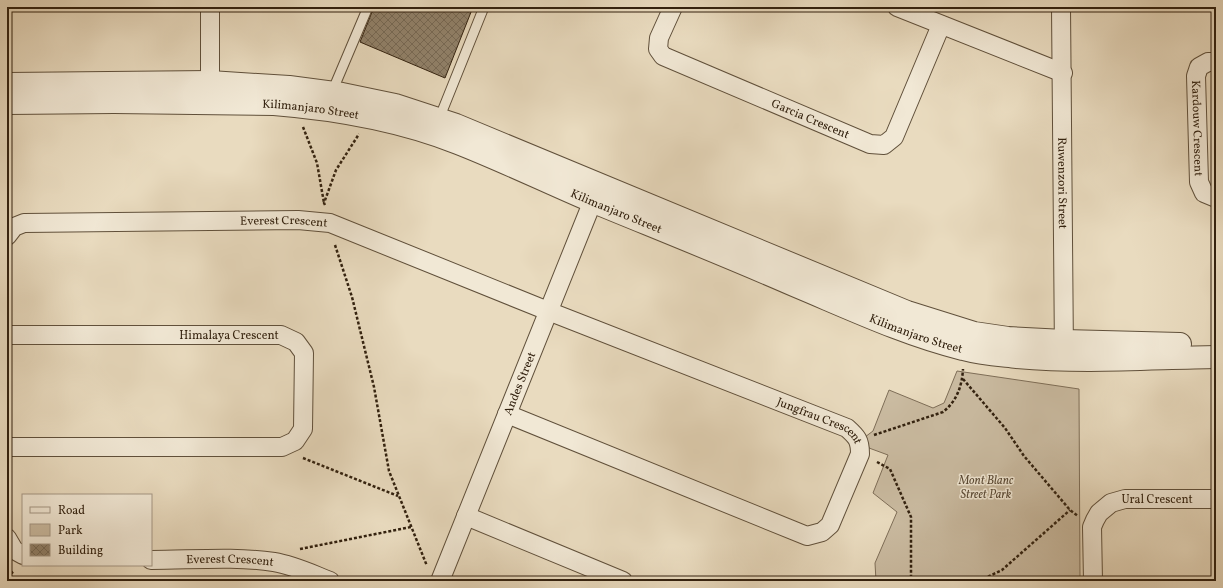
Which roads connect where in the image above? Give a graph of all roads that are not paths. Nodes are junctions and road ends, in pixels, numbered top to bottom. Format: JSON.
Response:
{"nodes":[{"id":1,"x":210,"y":7,"type":"edge"},
{"id":2,"x":368,"y":7,"type":"edge"},
{"id":3,"x":484,"y":7,"type":"edge"},
{"id":4,"x":673,"y":7,"type":"edge"},
{"id":5,"x":897,"y":7,"type":"edge"},
{"id":6,"x":1062,"y":7,"type":"edge"},
{"id":7,"x":942,"y":25,"type":"junction"},
{"id":8,"x":1216,"y":62,"type":"edge"},
{"id":9,"x":1063,"y":73,"type":"junction"},
{"id":10,"x":7,"y":84,"type":"edge"},
{"id":11,"x":210,"y":93,"type":"junction"},
{"id":12,"x":332,"y":93,"type":"junction"},
{"id":13,"x":7,"y":103,"type":"edge"},
{"id":14,"x":439,"y":120,"type":"junction"},
{"id":15,"x":596,"y":193,"type":"junction"},
{"id":16,"x":1216,"y":198,"type":"edge"},
{"id":17,"x":7,"y":236,"type":"edge"},
{"id":18,"x":548,"y":311,"type":"junction"},
{"id":19,"x":7,"y":335,"type":"edge"},
{"id":20,"x":1216,"y":344,"type":"edge"},
{"id":21,"x":1064,"y":350,"type":"junction"},
{"id":22,"x":1216,"y":357,"type":"edge"},
{"id":23,"x":507,"y":414,"type":"junction"},
{"id":24,"x":7,"y":447,"type":"edge"},
{"id":25,"x":1216,"y":499,"type":"edge"},
{"id":26,"x":466,"y":516,"type":"junction"},
{"id":27,"x":7,"y":538,"type":"edge"},
{"id":28,"x":22,"y":554,"type":"edge"},
{"id":29,"x":152,"y":560,"type":"edge"},
{"id":30,"x":330,"y":581,"type":"edge"},
{"id":31,"x":440,"y":581,"type":"edge"},
{"id":32,"x":623,"y":581,"type":"edge"},
{"id":33,"x":1093,"y":581,"type":"edge"}],
"edges":[{"from":1,"to":11,"type":"street"},
{"from":2,"to":12,"type":"lane"},
{"from":3,"to":14,"type":"lane"},
{"from":4,"to":7,"type":"street","name":"Garcia Crescent"},
{"from":5,"to":7,"type":"street"},
{"from":6,"to":9,"type":"street","name":"Ruwenzori Street"},
{"from":7,"to":9,"type":"street"},
{"from":8,"to":16,"type":"street","name":"Kardouw Crescent"},
{"from":9,"to":21,"type":"street","name":"Ruwenzori Street"},
{"from":10,"to":11,"type":"street","name":"Kilimanjaro Street"},
{"from":11,"to":12,"type":"street","name":"Kilimanjaro Street"},
{"from":11,"to":13,"type":"street","name":"Kilimanjaro Street"},
{"from":11,"to":15,"type":"street","name":"Kilimanjaro Street"},
{"from":12,"to":14,"type":"street","name":"Kilimanjaro Street"},
{"from":14,"to":15,"type":"street","name":"Kilimanjaro Street"},
{"from":15,"to":18,"type":"street","name":"Andes Street"},
{"from":15,"to":21,"type":"street","name":"Kilimanjaro Street"},
{"from":17,"to":18,"type":"street","name":"Everest Crescent"},
{"from":18,"to":23,"type":"street","name":"Andes Street"},
{"from":18,"to":23,"type":"street","name":"Jungfrau Crescent"},
{"from":19,"to":24,"type":"street","name":"Himalaya Crescent"},
{"from":20,"to":21,"type":"street","name":"Kilimanjaro Street"},
{"from":21,"to":22,"type":"street","name":"Kilimanjaro Street"},
{"from":23,"to":26,"type":"street","name":"Andes Street"},
{"from":25,"to":33,"type":"street","name":"Ural Crescent"},
{"from":26,"to":31,"type":"street","name":"Andes Street"},
{"from":26,"to":32,"type":"street"},
{"from":27,"to":28,"type":"street"},
{"from":29,"to":30,"type":"street","name":"Everest Crescent"}]}
